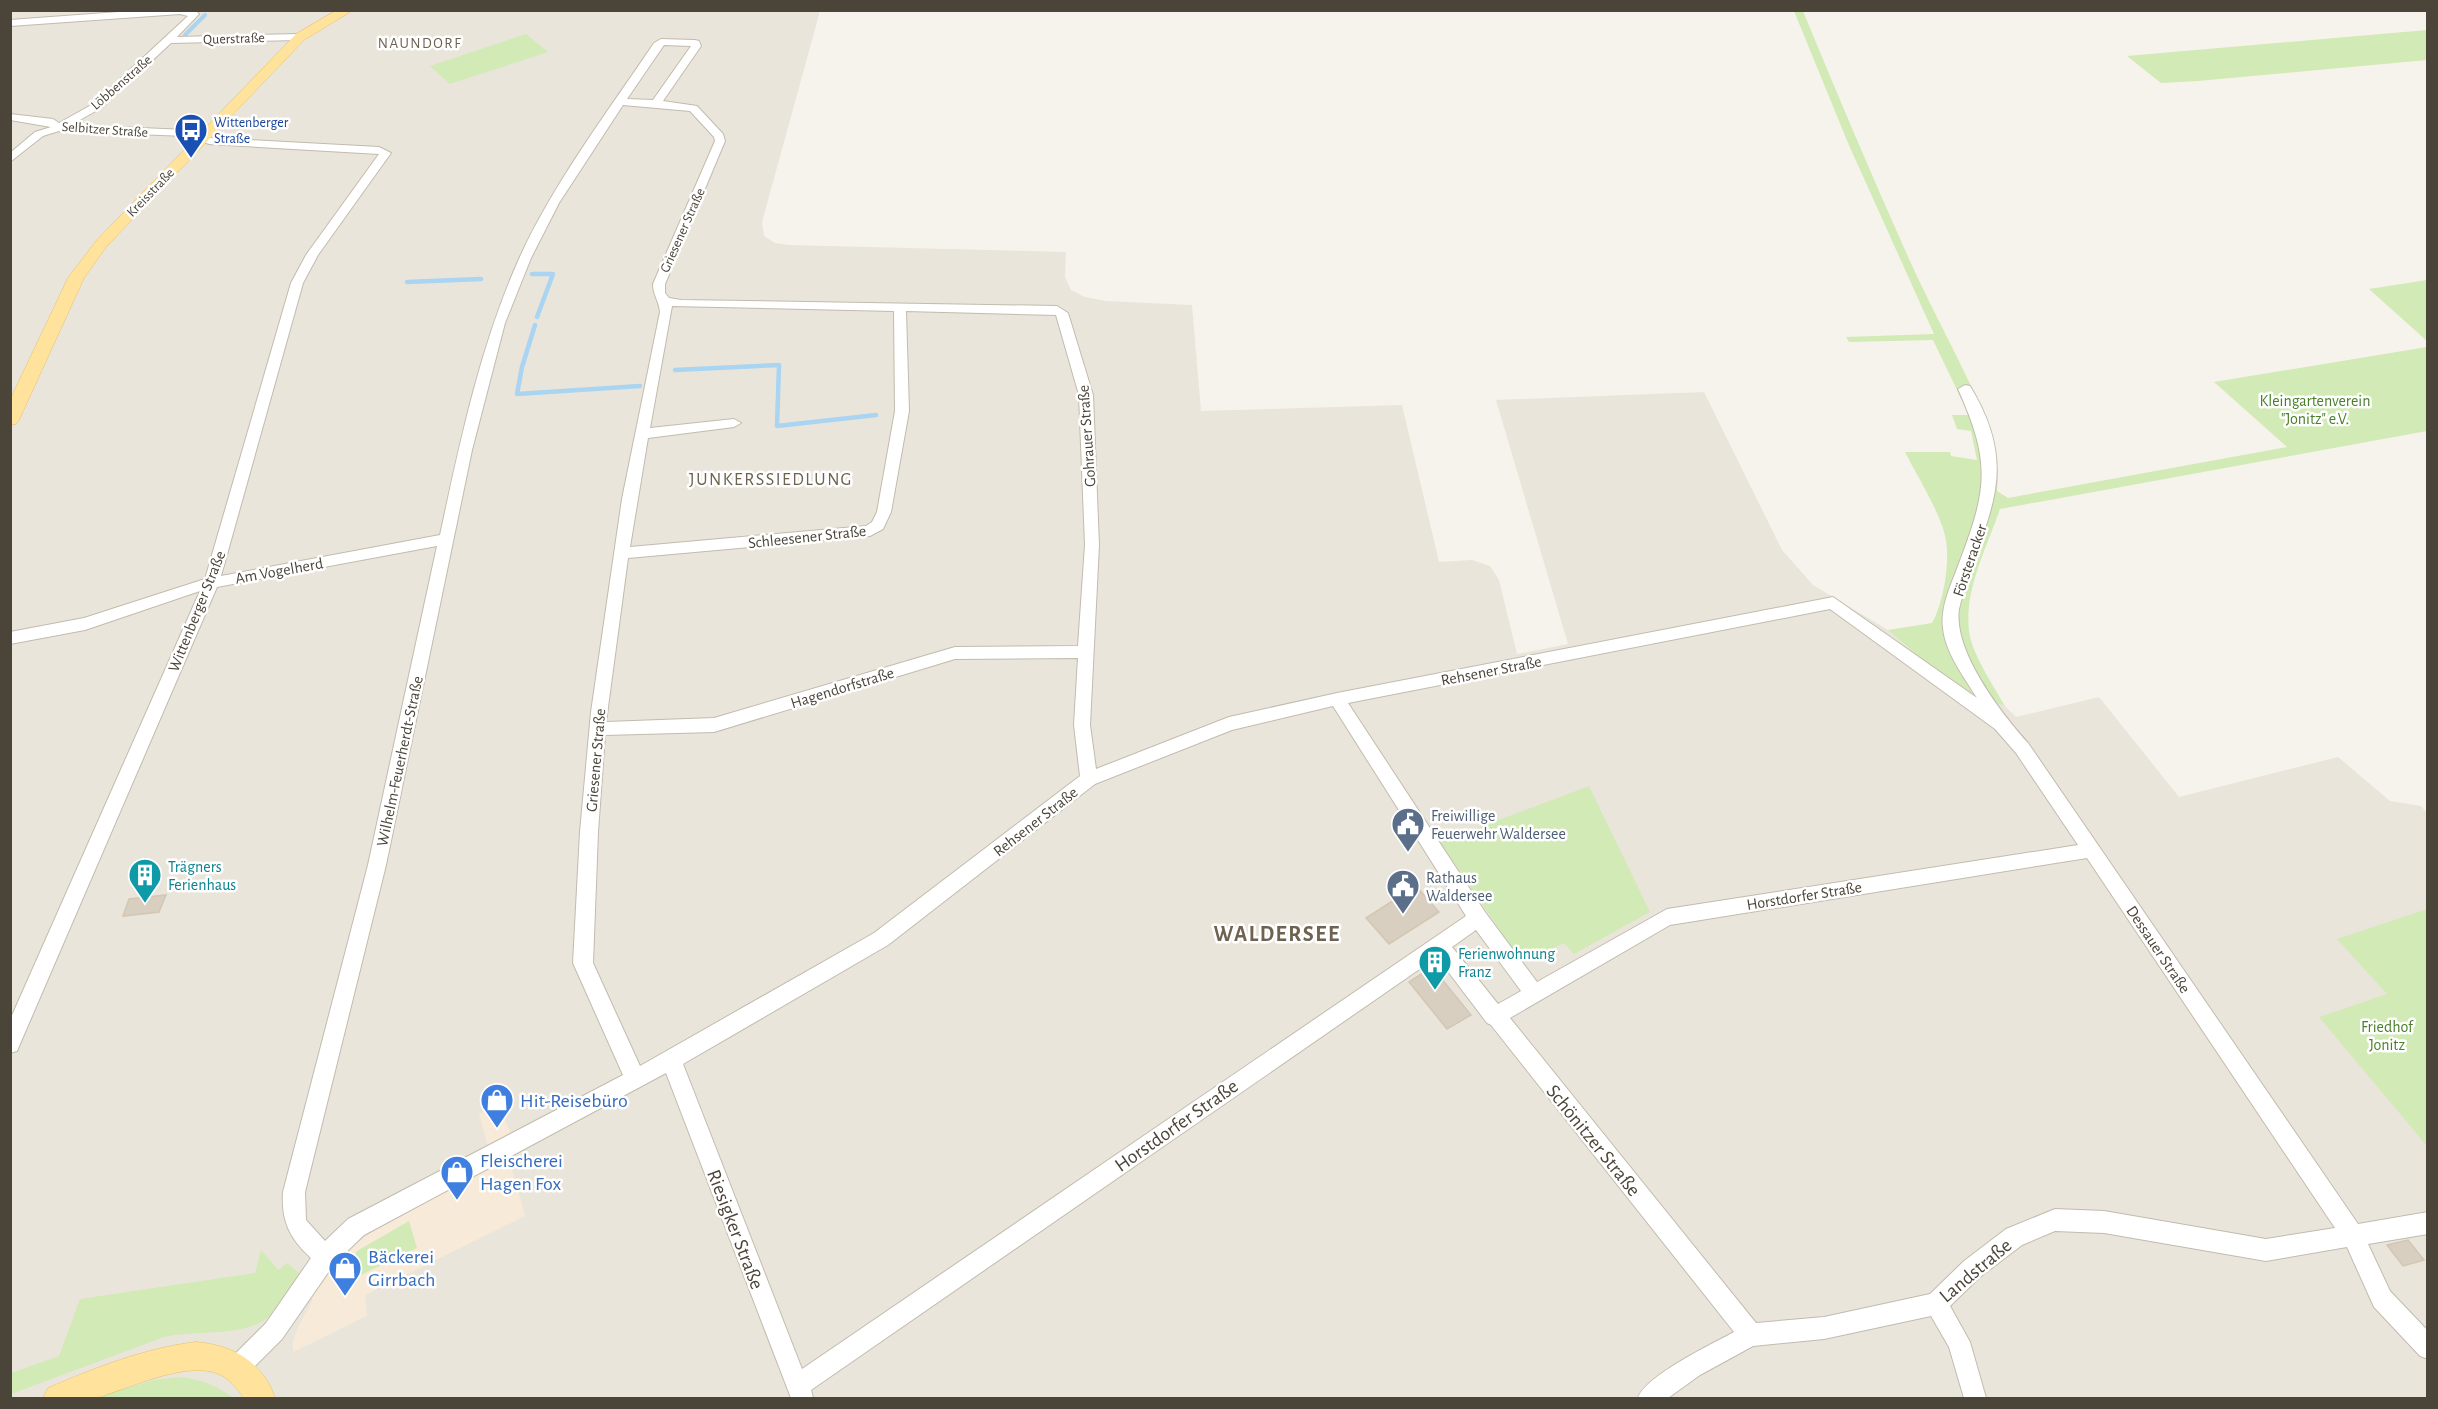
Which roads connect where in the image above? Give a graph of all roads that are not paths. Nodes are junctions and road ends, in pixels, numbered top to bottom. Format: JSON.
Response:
{"nodes":[{"id":1,"x":347,"y":10,"type":"edge"},
{"id":2,"x":10,"y":23,"type":"edge"},
{"id":3,"x":300,"y":37,"type":"junction"},
{"id":4,"x":168,"y":40,"type":"junction"},
{"id":5,"x":620,"y":102,"type":"junction"},
{"id":6,"x":656,"y":102,"type":"junction"},
{"id":7,"x":10,"y":117,"type":"edge"},
{"id":8,"x":58,"y":128,"type":"junction"},
{"id":9,"x":201,"y":139,"type":"junction"},
{"id":10,"x":10,"y":159,"type":"edge"},
{"id":11,"x":666,"y":301,"type":"junction"},
{"id":12,"x":900,"y":307,"type":"junction"},
{"id":13,"x":1965,"y":389,"type":"dead end"},
{"id":14,"x":10,"y":420,"type":"edge"},
{"id":15,"x":734,"y":423,"type":"dead end"},
{"id":16,"x":641,"y":434,"type":"junction"},
{"id":17,"x":446,"y":539,"type":"junction"},
{"id":18,"x":621,"y":553,"type":"junction"},
{"id":19,"x":211,"y":583,"type":"junction"},
{"id":20,"x":1833,"y":603,"type":"joint"},
{"id":21,"x":10,"y":638,"type":"edge"},
{"id":22,"x":1086,"y":652,"type":"junction"},
{"id":23,"x":1337,"y":699,"type":"junction"},
{"id":24,"x":2001,"y":724,"type":"junction"},
{"id":25,"x":598,"y":729,"type":"junction"},
{"id":26,"x":1089,"y":779,"type":"junction"},
{"id":27,"x":2092,"y":850,"type":"junction"},
{"id":28,"x":1478,"y":918,"type":"junction"},
{"id":29,"x":1438,"y":944,"type":"junction"},
{"id":30,"x":1534,"y":993,"type":"junction"},
{"id":31,"x":1494,"y":1017,"type":"junction"},
{"id":32,"x":10,"y":1044,"type":"edge"},
{"id":33,"x":670,"y":1060,"type":"junction"},
{"id":34,"x":634,"y":1078,"type":"junction"},
{"id":35,"x":2427,"y":1223,"type":"edge"},
{"id":36,"x":2353,"y":1236,"type":"junction"},
{"id":37,"x":326,"y":1256,"type":"junction"},
{"id":38,"x":1936,"y":1304,"type":"junction"},
{"id":39,"x":1751,"y":1335,"type":"junction"},
{"id":40,"x":2427,"y":1348,"type":"edge"},
{"id":41,"x":237,"y":1368,"type":"junction"},
{"id":42,"x":800,"y":1392,"type":"edge"},
{"id":43,"x":58,"y":1398,"type":"edge"},
{"id":44,"x":260,"y":1398,"type":"edge"},
{"id":45,"x":1648,"y":1398,"type":"edge"},
{"id":46,"x":1975,"y":1398,"type":"edge"}],
"edges":[{"from":1,"to":3,"type":"main road","name":"Kreisstraße"},
{"from":2,"to":4,"type":"street","name":"Löbbenstraße"},
{"from":3,"to":4,"type":"street","name":"Querstraße"},
{"from":3,"to":9,"type":"main road","name":"Kreisstraße"},
{"from":4,"to":8,"type":"street","name":"Löbbenstraße"},
{"from":5,"to":6,"type":"street"},
{"from":5,"to":6,"type":"street","name":"Wilhelm-Feuerherdt-Straße"},
{"from":5,"to":17,"type":"street","name":"Wilhelm-Feuerherdt-Straße"},
{"from":6,"to":11,"type":"street","name":"Griesener Straße"},
{"from":7,"to":8,"type":"street","name":"Selbitzer Straße"},
{"from":8,"to":9,"type":"street","name":"Selbitzer Straße"},
{"from":8,"to":10,"type":"street","name":"Löbbenstraße"},
{"from":9,"to":14,"type":"main road","name":"Kreisstraße"},
{"from":9,"to":19,"type":"street","name":"Wittenberger Straße"},
{"from":11,"to":12,"type":"street","name":"Gohrauer Straße"},
{"from":11,"to":16,"type":"street","name":"Griesener Straße"},
{"from":12,"to":18,"type":"street","name":"Schleesener Straße"},
{"from":12,"to":22,"type":"street","name":"Gohrauer Straße"},
{"from":13,"to":24,"type":"street","name":"Försteracker"},
{"from":15,"to":16,"type":"street"},
{"from":16,"to":18,"type":"street","name":"Griesener Straße"},
{"from":17,"to":19,"type":"street","name":"Am Vogelherd"},
{"from":17,"to":37,"type":"street","name":"Wilhelm-Feuerherdt-Straße"},
{"from":18,"to":25,"type":"street","name":"Griesener Straße"},
{"from":19,"to":21,"type":"street","name":"Am Vogelherd"},
{"from":19,"to":32,"type":"street","name":"Wittenberger Straße"},
{"from":20,"to":23,"type":"street","name":"Rehsener Straße"},
{"from":20,"to":24,"type":"street","name":"Dessauer Straße"},
{"from":22,"to":25,"type":"street","name":"Hagendorfstraße"},
{"from":22,"to":26,"type":"street","name":"Gohrauer Straße"},
{"from":23,"to":26,"type":"street","name":"Rehsener Straße"},
{"from":23,"to":28,"type":"street"},
{"from":24,"to":27,"type":"street","name":"Dessauer Straße"},
{"from":25,"to":34,"type":"street","name":"Griesener Straße"},
{"from":26,"to":33,"type":"street","name":"Rehsener Straße"},
{"from":27,"to":30,"type":"street","name":"Horstdorfer Straße"},
{"from":27,"to":36,"type":"street","name":"Dessauer Straße"},
{"from":28,"to":29,"type":"street","name":"Horstdorfer Straße"},
{"from":28,"to":30,"type":"street"},
{"from":29,"to":31,"type":"street","name":"Schönitzer Straße"},
{"from":29,"to":42,"type":"street","name":"Horstdorfer Straße"},
{"from":30,"to":31,"type":"street","name":"Horstdorfer Straße"},
{"from":31,"to":39,"type":"street","name":"Schönitzer Straße"},
{"from":33,"to":34,"type":"street","name":"Rehsener Straße"},
{"from":33,"to":42,"type":"street","name":"Riesigker Straße"},
{"from":34,"to":37,"type":"street","name":"Rehsener Straße"},
{"from":35,"to":36,"type":"street","name":"Landstraße"},
{"from":36,"to":38,"type":"street","name":"Landstraße"},
{"from":36,"to":40,"type":"street","name":"Dessauer Straße"},
{"from":37,"to":41,"type":"street"},
{"from":38,"to":39,"type":"street","name":"Landstraße"},
{"from":38,"to":46,"type":"street"},
{"from":39,"to":45,"type":"street","name":"Landstraße"},
{"from":41,"to":43,"type":"main road"},
{"from":41,"to":44,"type":"main road"}]}
